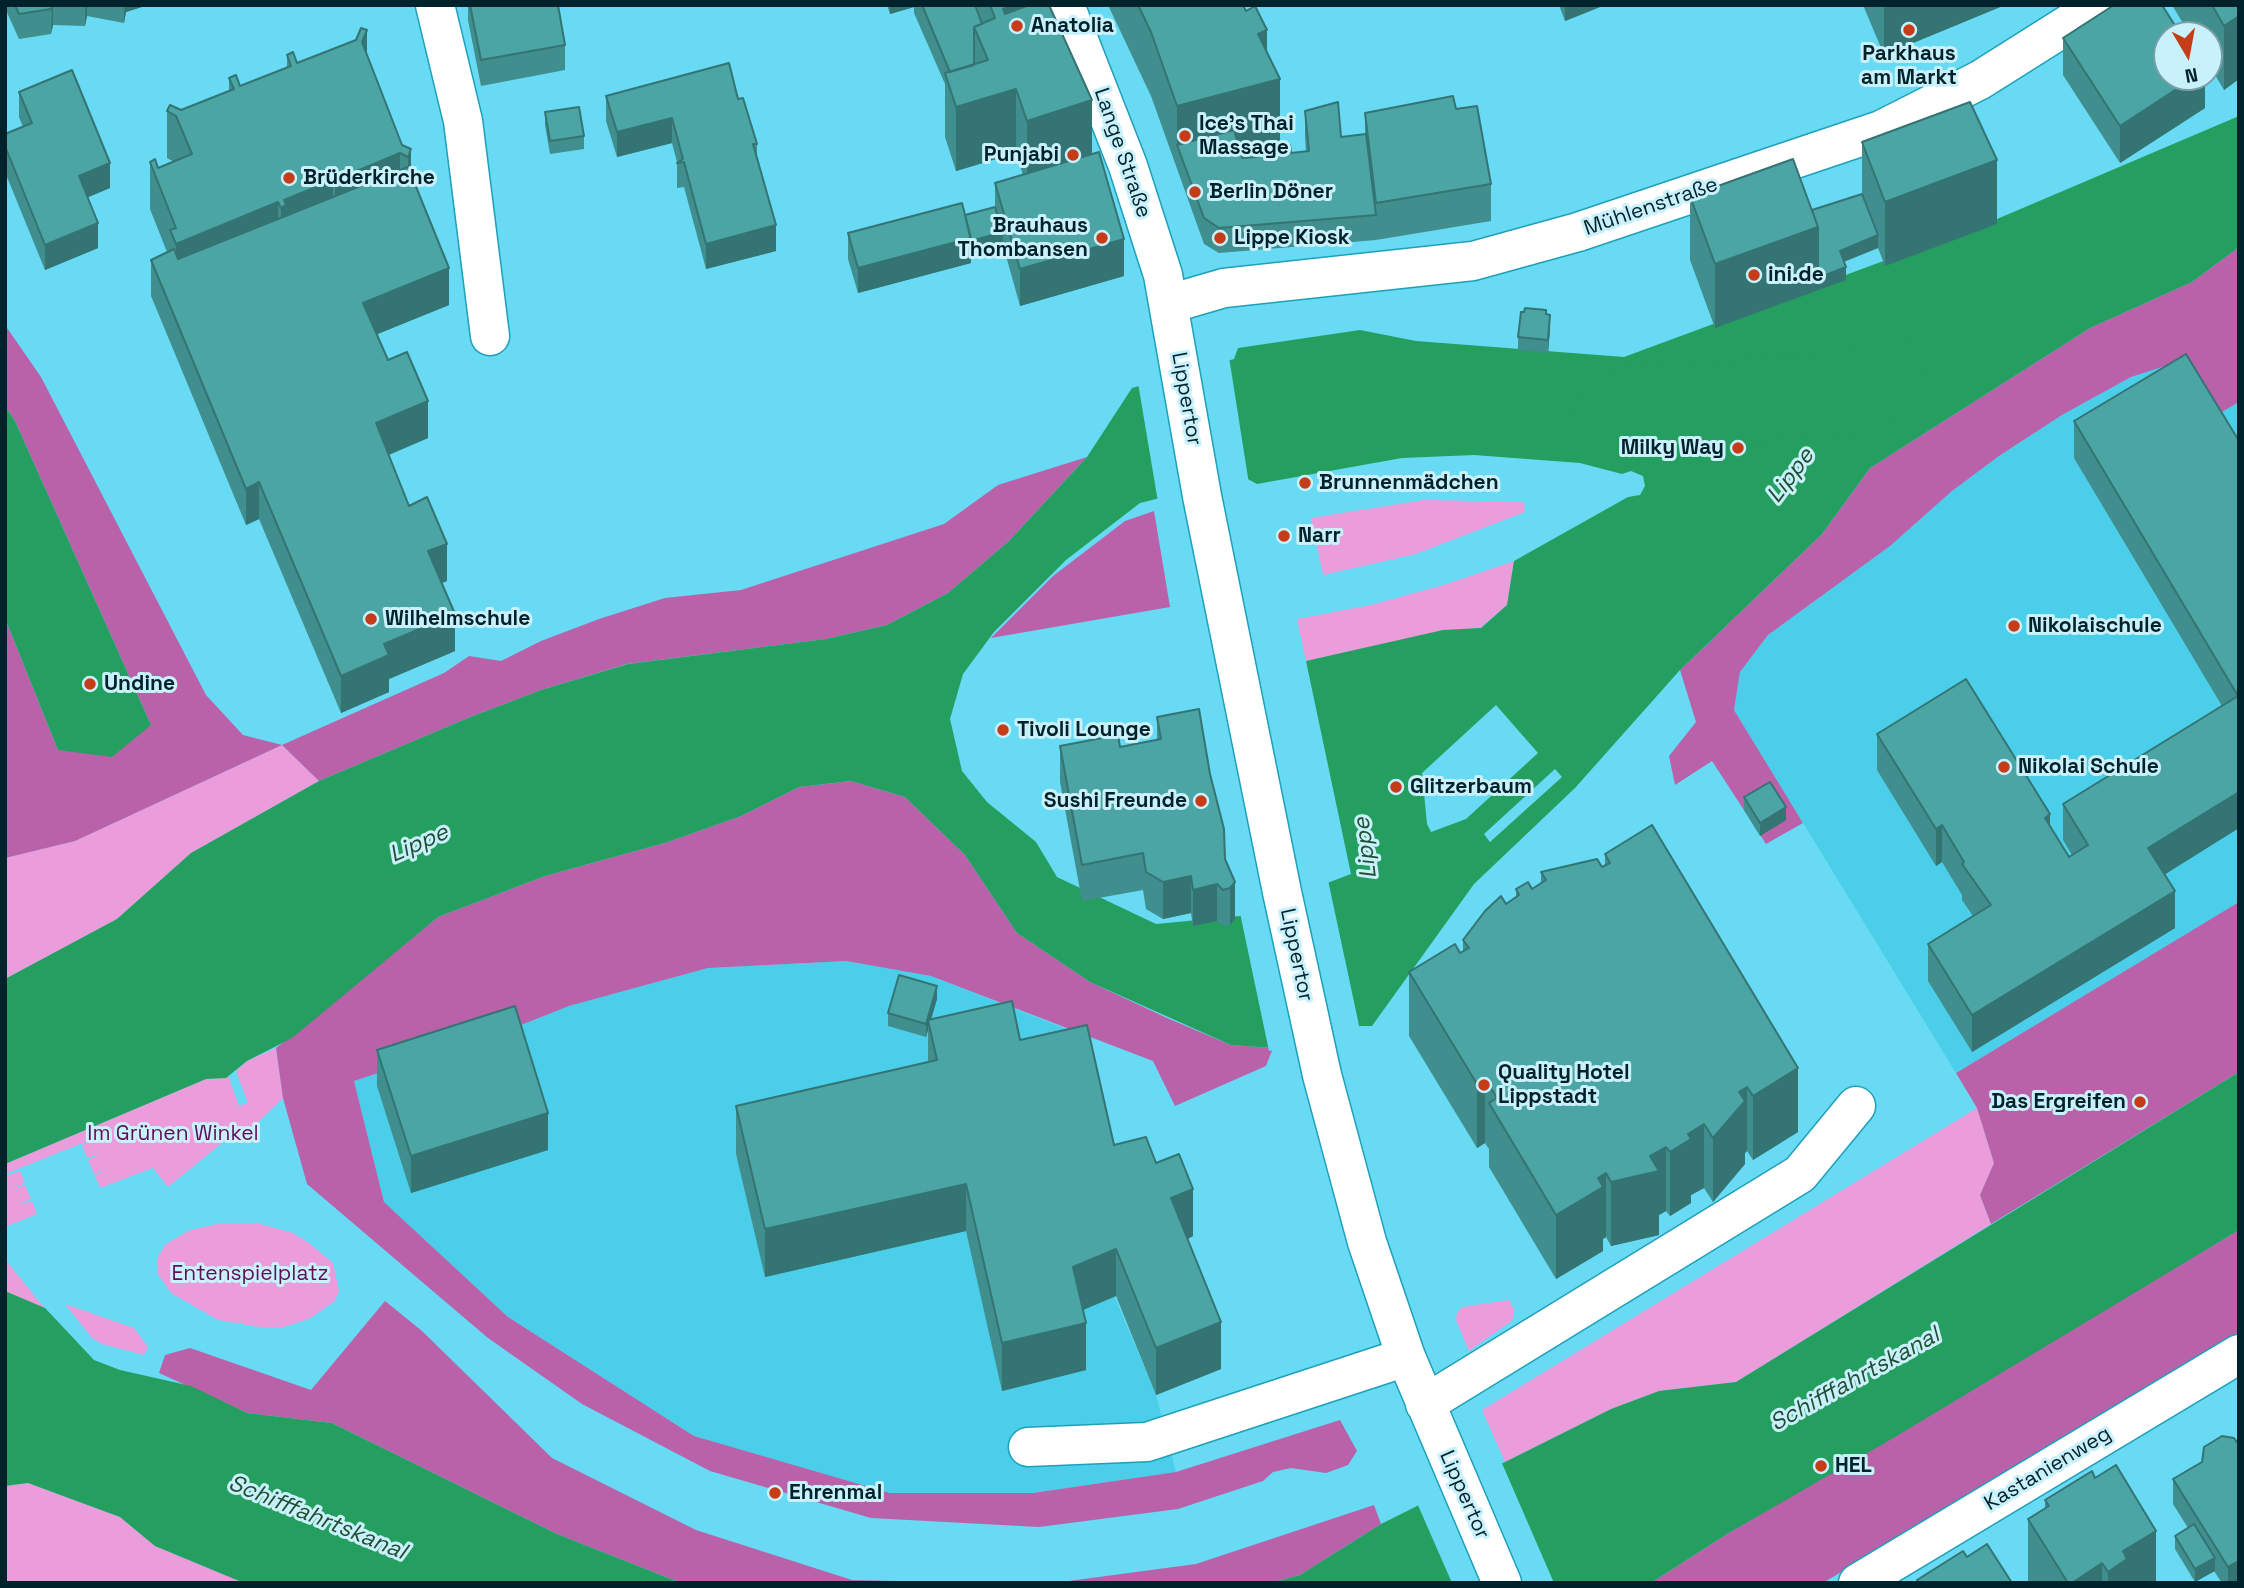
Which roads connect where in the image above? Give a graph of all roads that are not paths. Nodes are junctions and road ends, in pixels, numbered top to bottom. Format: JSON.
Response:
{"nodes":[{"id":1,"x":435,"y":5,"type":"edge"},
{"id":2,"x":1065,"y":5,"type":"edge"},
{"id":3,"x":2099,"y":5,"type":"edge"},
{"id":4,"x":1169,"y":304,"type":"junction"},
{"id":5,"x":490,"y":336,"type":"dead end"},
{"id":6,"x":1856,"y":1106,"type":"dead end"},
{"id":7,"x":2239,"y":1354,"type":"edge"},
{"id":8,"x":1406,"y":1357,"type":"junction"},
{"id":9,"x":1425,"y":1404,"type":"junction"},
{"id":10,"x":1028,"y":1447,"type":"dead end"},
{"id":11,"x":1503,"y":1583,"type":"edge"},
{"id":12,"x":1858,"y":1583,"type":"edge"}],
"edges":[{"from":1,"to":5,"type":"street"},
{"from":2,"to":4,"type":"street","name":"Lange Straße"},
{"from":3,"to":4,"type":"street","name":"Mühlenstraße"},
{"from":4,"to":8,"type":"street","name":"Lippertor"},
{"from":6,"to":9,"type":"street"},
{"from":7,"to":12,"type":"street","name":"Kastanienweg"},
{"from":8,"to":9,"type":"street","name":"Lippertor"},
{"from":8,"to":10,"type":"street"},
{"from":9,"to":11,"type":"street","name":"Lippertor"}]}
